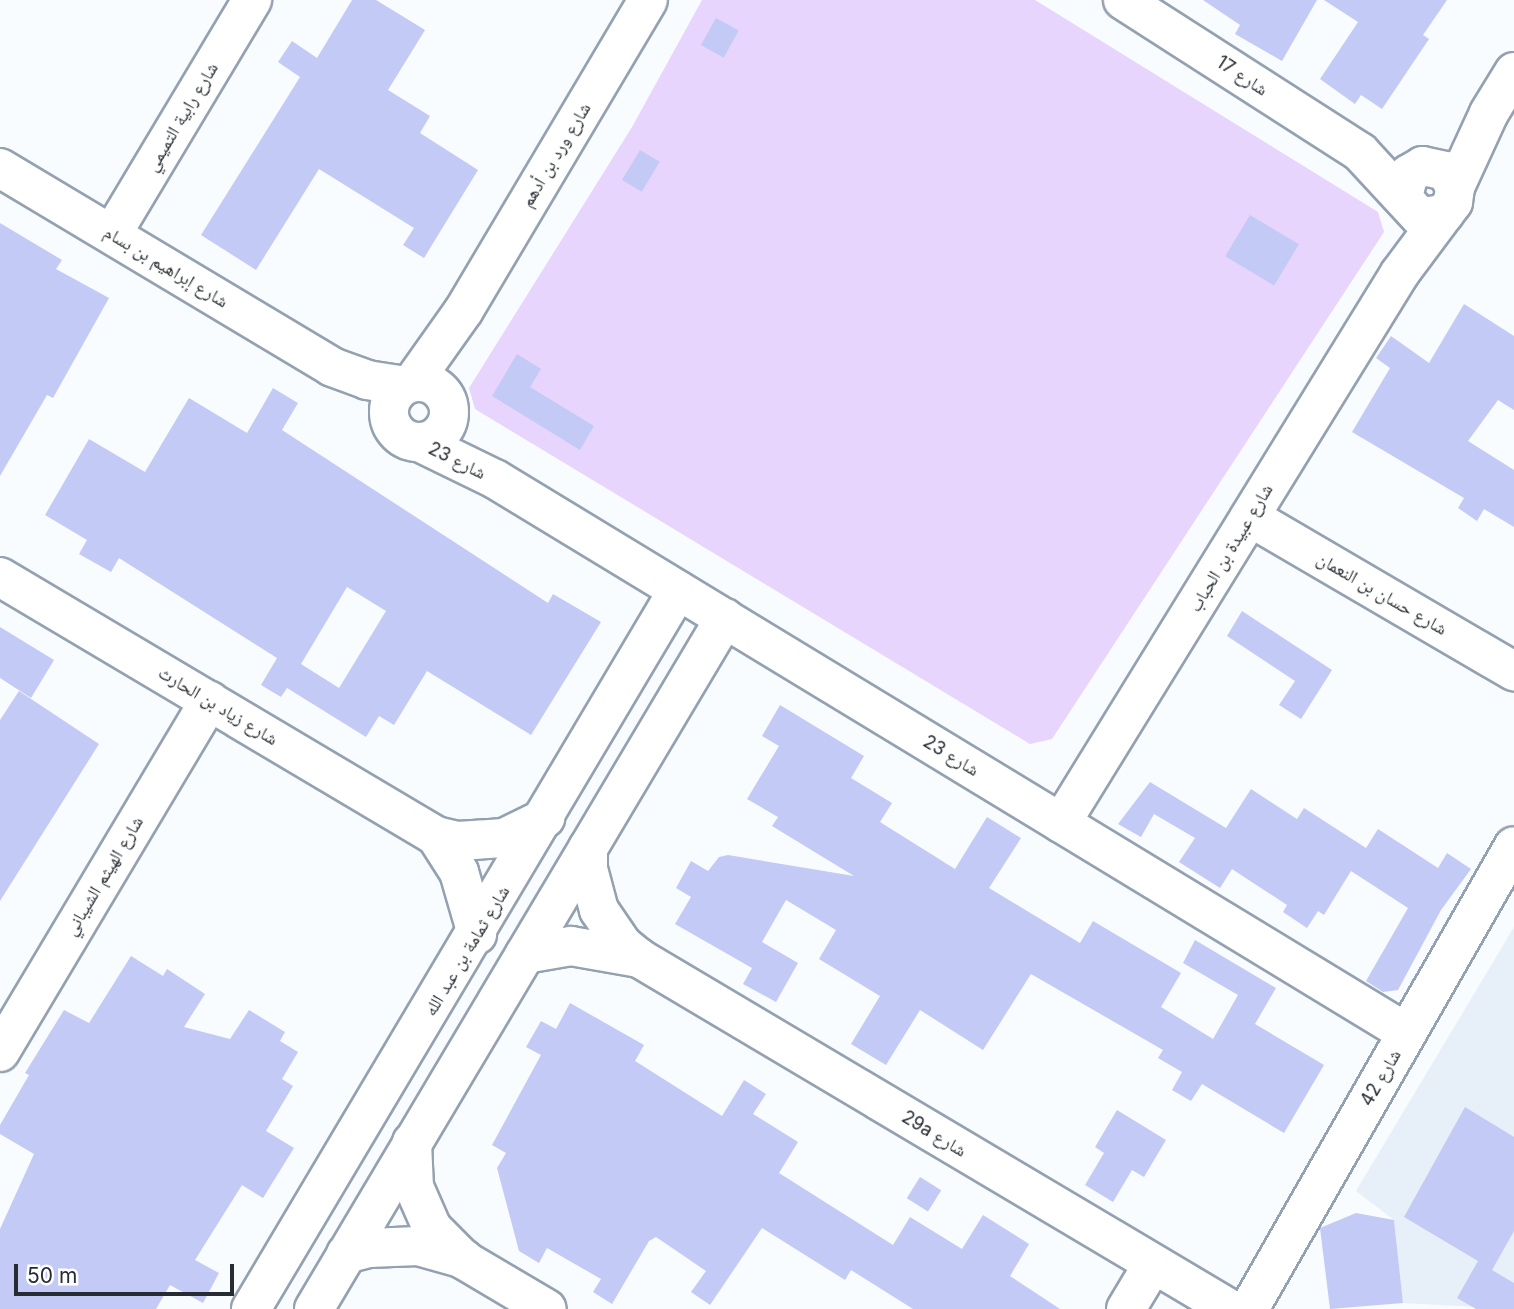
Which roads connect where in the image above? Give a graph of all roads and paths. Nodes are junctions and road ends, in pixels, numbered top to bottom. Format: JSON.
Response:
{"nodes":[{"id":1,"x":252,"y":0,"type":"edge"},
{"id":2,"x":648,"y":0,"type":"edge"},
{"id":3,"x":1141,"y":5,"type":"edge"},
{"id":4,"x":1514,"y":72,"type":"edge"},
{"id":5,"x":1360,"y":152,"type":"junction"},
{"id":6,"x":0,"y":168,"type":"edge"},
{"id":7,"x":1438,"y":183,"type":"junction"},
{"id":8,"x":1404,"y":202,"type":"junction"},
{"id":9,"x":112,"y":234,"type":"junction"},
{"id":10,"x":1401,"y":272,"type":"junction"},
{"id":11,"x":420,"y":399,"type":"junction"},
{"id":12,"x":495,"y":479,"type":"junction"},
{"id":13,"x":1250,"y":517,"type":"junction"},
{"id":14,"x":0,"y":577,"type":"edge"},
{"id":15,"x":678,"y":590,"type":"junction"},
{"id":16,"x":725,"y":618,"type":"junction"},
{"id":17,"x":1512,"y":667,"type":"edge"},
{"id":18,"x":209,"y":701,"type":"junction"},
{"id":19,"x":545,"y":818,"type":"junction"},
{"id":20,"x":1061,"y":823,"type":"junction"},
{"id":21,"x":436,"y":836,"type":"junction"},
{"id":22,"x":1514,"y":846,"type":"edge"},
{"id":23,"x":588,"y":848,"type":"junction"},
{"id":24,"x":477,"y":934,"type":"junction"},
{"id":25,"x":525,"y":954,"type":"junction"},
{"id":26,"x":639,"y":958,"type":"junction"},
{"id":27,"x":1407,"y":1033,"type":"junction"},
{"id":28,"x":0,"y":1052,"type":"edge"},
{"id":29,"x":412,"y":1142,"type":"junction"},
{"id":30,"x":346,"y":1254,"type":"junction"},
{"id":31,"x":464,"y":1260,"type":"junction"},
{"id":32,"x":1153,"y":1264,"type":"junction"},
{"id":33,"x":251,"y":1309,"type":"edge"},
{"id":34,"x":314,"y":1309,"type":"edge"},
{"id":35,"x":547,"y":1309,"type":"edge"},
{"id":36,"x":1126,"y":1309,"type":"edge"},
{"id":37,"x":1230,"y":1309,"type":"edge"},
{"id":38,"x":1249,"y":1309,"type":"edge"}],
"edges":[{"from":1,"to":9,"type":"street","name":"شارع رابية التميمي"},
{"from":2,"to":11,"type":"street","name":"شارع ورد بن أدهم"},
{"from":3,"to":5,"type":"street","name":"شارع 17"},
{"from":4,"to":7,"type":"street","name":"شارع عبيدة بن الحباب"},
{"from":5,"to":7,"type":"street","name":"شارع 17"},
{"from":5,"to":8,"type":"street","name":"شارع 17"},
{"from":6,"to":9,"type":"street","name":"شارع إبراهيم بن بسام"},
{"from":7,"to":8,"type":"street"},
{"from":7,"to":10,"type":"street","name":"شارع عبيدة بن الحباب"},
{"from":8,"to":10,"type":"street","name":"شارع عبيدة بن الحباب"},
{"from":9,"to":11,"type":"street","name":"شارع إبراهيم بن بسام"},
{"from":10,"to":13,"type":"street","name":"شارع عبيدة بن الحباب"},
{"from":11,"to":12,"type":"street","name":"شارع 23"},
{"from":11,"to":12,"type":"street","name":"شارع 23"},
{"from":12,"to":15,"type":"street","name":"شارع 23"},
{"from":13,"to":17,"type":"street","name":"شارع حسان بن النعمان"},
{"from":13,"to":20,"type":"street","name":"شارع عبيدة بن الحباب"},
{"from":14,"to":18,"type":"street","name":"شارع زياد بن الحارث"},
{"from":15,"to":16,"type":"street","name":"شارع 23"},
{"from":15,"to":19,"type":"street","name":"شارع ثمامة بن عبد الله"},
{"from":16,"to":20,"type":"street","name":"شارع 23"},
{"from":16,"to":23,"type":"street"},
{"from":18,"to":21,"type":"street","name":"شارع زياد بن الحارث"},
{"from":18,"to":28,"type":"street","name":"شارع الهيثم الشيباني"},
{"from":19,"to":21,"type":"street","name":"شارع زياد بن الحارث"},
{"from":19,"to":24,"type":"street","name":"شارع ثمامة بن عبد الله"},
{"from":20,"to":27,"type":"street","name":"شارع 23"},
{"from":21,"to":24,"type":"street","name":"شارع زياد بن الحارث"},
{"from":22,"to":27,"type":"street","name":"شارع 42"},
{"from":23,"to":25,"type":"street"},
{"from":23,"to":26,"type":"street","name":"29a شارع"},
{"from":24,"to":33,"type":"street","name":"شارع ثمامة بن عبد الله"},
{"from":25,"to":26,"type":"street","name":"29a شارع"},
{"from":25,"to":29,"type":"street"},
{"from":26,"to":32,"type":"street","name":"29a شارع"},
{"from":27,"to":38,"type":"street","name":"شارع 42"},
{"from":29,"to":30,"type":"street"},
{"from":29,"to":31,"type":"street"},
{"from":30,"to":31,"type":"street"},
{"from":30,"to":34,"type":"street"},
{"from":31,"to":35,"type":"street"},
{"from":32,"to":36,"type":"street"},
{"from":32,"to":37,"type":"street","name":"29a شارع"}]}
